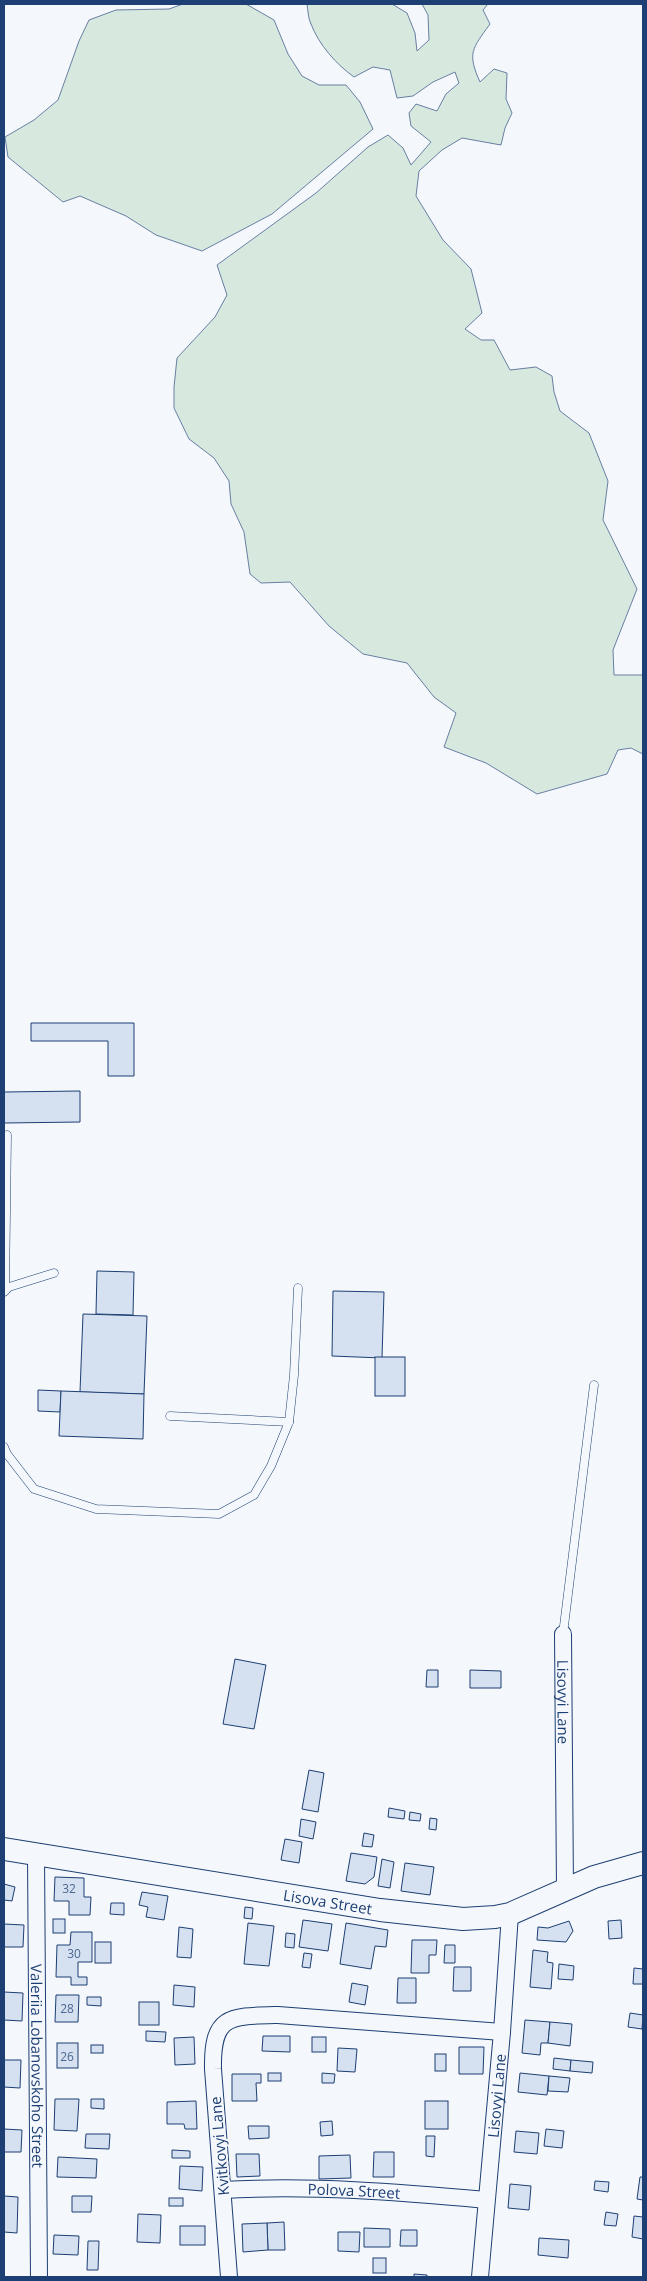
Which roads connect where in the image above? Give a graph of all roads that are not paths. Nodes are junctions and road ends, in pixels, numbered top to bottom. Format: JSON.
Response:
{"nodes":[{"id":1,"x":7,"y":1135,"type":"dead end"},
{"id":2,"x":54,"y":1273,"type":"dead end"},
{"id":3,"x":298,"y":1288,"type":"dead end"},
{"id":4,"x":4,"y":1292,"type":"edge"},
{"id":5,"x":594,"y":1385,"type":"dead end"},
{"id":6,"x":170,"y":1416,"type":"dead end"},
{"id":7,"x":289,"y":1422,"type":"junction"},
{"id":8,"x":4,"y":1447,"type":"edge"},
{"id":9,"x":563,"y":1634,"type":"joint"},
{"id":10,"x":4,"y":1849,"type":"edge"},
{"id":11,"x":36,"y":1855,"type":"junction"},
{"id":12,"x":643,"y":1863,"type":"edge"},
{"id":13,"x":565,"y":1889,"type":"junction"},
{"id":14,"x":510,"y":1914,"type":"junction"},
{"id":15,"x":502,"y":2032,"type":"junction"},
{"id":16,"x":223,"y":2190,"type":"junction"},
{"id":17,"x":486,"y":2200,"type":"junction"},
{"id":18,"x":39,"y":2277,"type":"edge"},
{"id":19,"x":229,"y":2277,"type":"edge"},
{"id":20,"x":480,"y":2277,"type":"edge"}],
"edges":[{"from":1,"to":4,"type":"lane"},
{"from":2,"to":4,"type":"lane"},
{"from":3,"to":7,"type":"lane"},
{"from":5,"to":9,"type":"lane"},
{"from":6,"to":7,"type":"lane"},
{"from":7,"to":8,"type":"lane"},
{"from":9,"to":13,"type":"street","name":"Lisovyi Lane"},
{"from":10,"to":11,"type":"main road","name":"Lisova Street"},
{"from":11,"to":14,"type":"main road","name":"Lisova Street"},
{"from":11,"to":18,"type":"street","name":"Valeriia Lobanovskoho Street"},
{"from":12,"to":13,"type":"main road","name":"Lisova Street"},
{"from":13,"to":14,"type":"main road","name":"Lisova Street"},
{"from":14,"to":15,"type":"street","name":"Lisovyi Lane"},
{"from":15,"to":16,"type":"street","name":"Kvitkovyi Lane"},
{"from":15,"to":17,"type":"street","name":"Lisovyi Lane"},
{"from":16,"to":17,"type":"street","name":"Polova Street"},
{"from":16,"to":19,"type":"street","name":"Kvitkovyi Lane"},
{"from":17,"to":20,"type":"street","name":"Lisovyi Lane"}]}
